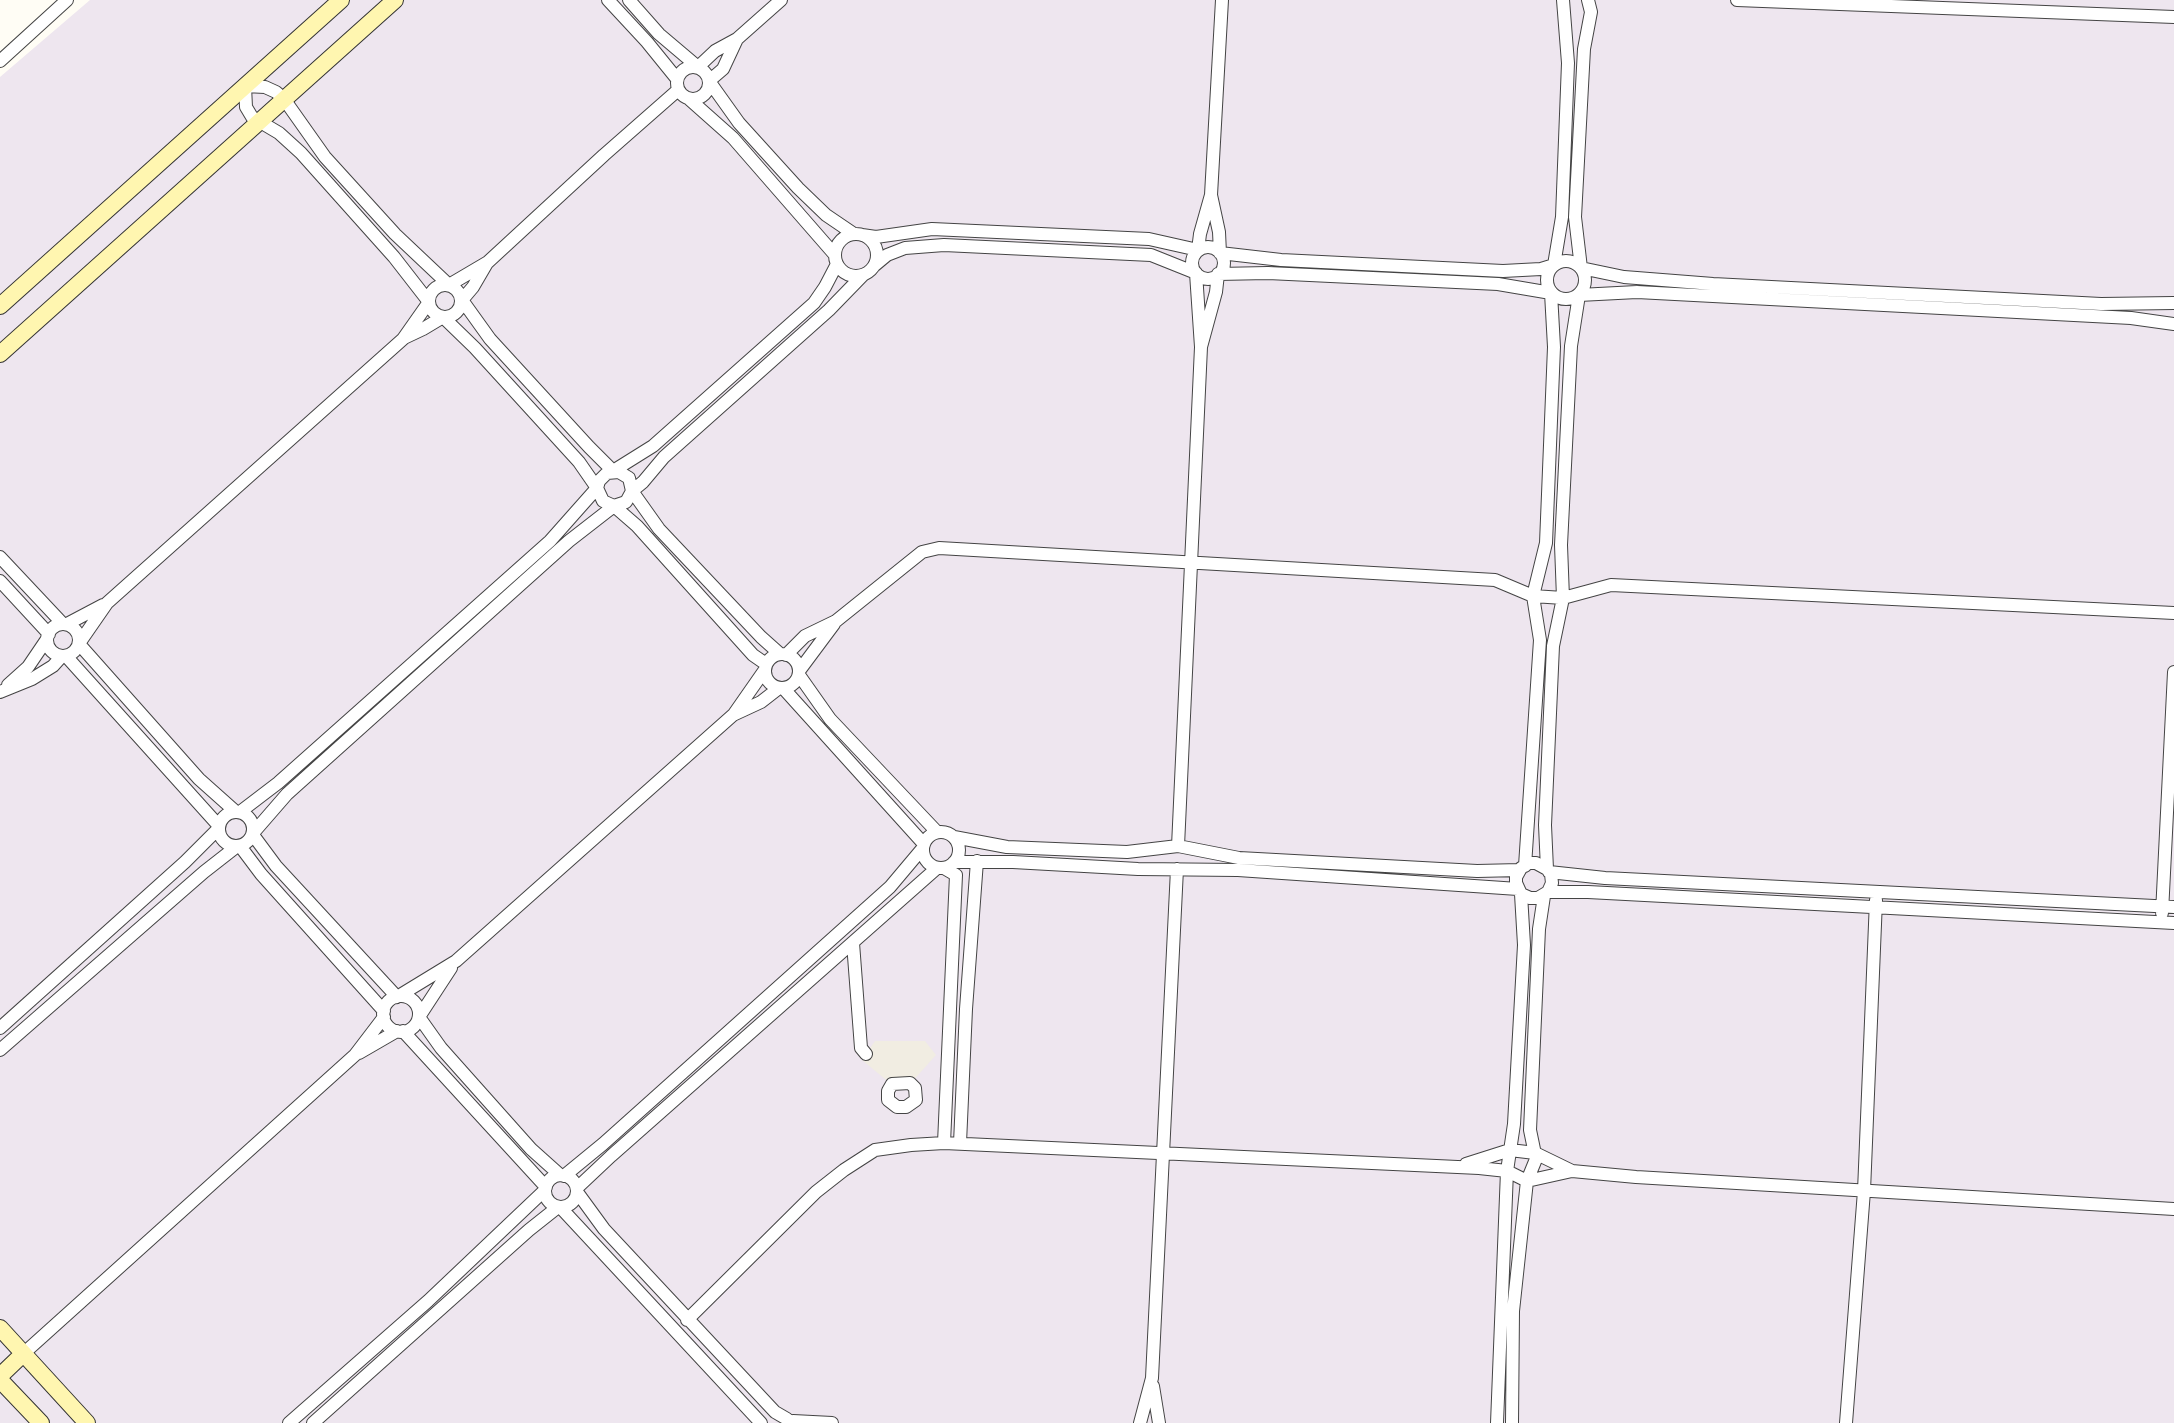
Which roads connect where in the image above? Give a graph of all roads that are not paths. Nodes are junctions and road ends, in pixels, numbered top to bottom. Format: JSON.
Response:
{"nodes":[{"id":1,"x":67,"y":0,"type":"edge"},
{"id":2,"x":341,"y":0,"type":"edge"},
{"id":3,"x":395,"y":0,"type":"edge"},
{"id":4,"x":608,"y":0,"type":"edge"},
{"id":5,"x":628,"y":0,"type":"edge"},
{"id":6,"x":781,"y":0,"type":"edge"},
{"id":7,"x":1222,"y":0,"type":"edge"},
{"id":8,"x":1563,"y":0,"type":"edge"},
{"id":9,"x":1588,"y":0,"type":"edge"},
{"id":10,"x":1737,"y":0,"type":"edge"},
{"id":11,"x":2174,"y":17,"type":"edge"},
{"id":12,"x":737,"y":39,"type":"junction"},
{"id":13,"x":0,"y":61,"type":"edge"},
{"id":14,"x":698,"y":67,"type":"junction"},
{"id":15,"x":709,"y":81,"type":"junction"},
{"id":16,"x":245,"y":86,"type":"junction"},
{"id":17,"x":681,"y":89,"type":"junction"},
{"id":18,"x":284,"y":99,"type":"junction"},
{"id":19,"x":258,"y":122,"type":"junction"},
{"id":20,"x":798,"y":188,"type":"junction"},
{"id":21,"x":1211,"y":195,"type":"junction"},
{"id":22,"x":786,"y":199,"type":"junction"},
{"id":23,"x":858,"y":235,"type":"junction"},
{"id":24,"x":1198,"y":250,"type":"junction"},
{"id":25,"x":1220,"y":253,"type":"junction"},
{"id":26,"x":836,"y":259,"type":"junction"},
{"id":27,"x":488,"y":262,"type":"junction"},
{"id":28,"x":875,"y":265,"type":"junction"},
{"id":29,"x":1554,"y":265,"type":"junction"},
{"id":30,"x":1581,"y":268,"type":"junction"},
{"id":31,"x":1196,"y":273,"type":"junction"},
{"id":32,"x":1218,"y":274,"type":"junction"},
{"id":33,"x":863,"y":275,"type":"junction"},
{"id":34,"x":449,"y":285,"type":"junction"},
{"id":35,"x":1551,"y":293,"type":"junction"},
{"id":36,"x":1579,"y":295,"type":"junction"},
{"id":37,"x":1798,"y":295,"type":"junction"},
{"id":38,"x":462,"y":300,"type":"junction"},
{"id":39,"x":429,"y":302,"type":"junction"},
{"id":40,"x":2174,"y":303,"type":"edge"},
{"id":41,"x":0,"y":306,"type":"edge"},
{"id":42,"x":2045,"y":308,"type":"junction"},
{"id":43,"x":443,"y":317,"type":"junction"},
{"id":44,"x":2174,"y":324,"type":"edge"},
{"id":45,"x":403,"y":339,"type":"junction"},
{"id":46,"x":1201,"y":347,"type":"junction"},
{"id":47,"x":0,"y":354,"type":"edge"},
{"id":48,"x":613,"y":471,"type":"junction"},
{"id":49,"x":597,"y":488,"type":"junction"},
{"id":50,"x":632,"y":491,"type":"junction"},
{"id":51,"x":614,"y":506,"type":"junction"},
{"id":52,"x":545,"y":554,"type":"junction"},
{"id":53,"x":0,"y":557,"type":"edge"},
{"id":54,"x":1192,"y":561,"type":"junction"},
{"id":55,"x":0,"y":581,"type":"edge"},
{"id":56,"x":1533,"y":596,"type":"junction"},
{"id":57,"x":1563,"y":598,"type":"junction"},
{"id":58,"x":107,"y":603,"type":"junction"},
{"id":59,"x":2174,"y":613,"type":"edge"},
{"id":60,"x":836,"y":621,"type":"junction"},
{"id":61,"x":65,"y":624,"type":"junction"},
{"id":62,"x":48,"y":636,"type":"junction"},
{"id":63,"x":447,"y":642,"type":"junction"},
{"id":64,"x":79,"y":643,"type":"junction"},
{"id":65,"x":783,"y":654,"type":"junction"},
{"id":66,"x":64,"y":656,"type":"junction"},
{"id":67,"x":765,"y":668,"type":"junction"},
{"id":68,"x":2174,"y":672,"type":"edge"},
{"id":69,"x":799,"y":673,"type":"junction"},
{"id":70,"x":781,"y":688,"type":"junction"},
{"id":71,"x":0,"y":692,"type":"edge"},
{"id":72,"x":377,"y":695,"type":"junction"},
{"id":73,"x":387,"y":705,"type":"junction"},
{"id":74,"x":733,"y":715,"type":"junction"},
{"id":75,"x":301,"y":763,"type":"junction"},
{"id":76,"x":310,"y":773,"type":"junction"},
{"id":77,"x":238,"y":812,"type":"junction"},
{"id":78,"x":219,"y":827,"type":"junction"},
{"id":79,"x":937,"y":832,"type":"junction"},
{"id":80,"x":253,"y":833,"type":"junction"},
{"id":81,"x":954,"y":837,"type":"junction"},
{"id":82,"x":923,"y":846,"type":"junction"},
{"id":83,"x":1178,"y":846,"type":"junction"},
{"id":84,"x":238,"y":847,"type":"junction"},
{"id":85,"x":977,"y":861,"type":"junction"},
{"id":86,"x":945,"y":866,"type":"junction"},
{"id":87,"x":1522,"y":868,"type":"junction"},
{"id":88,"x":1312,"y":869,"type":"junction"},
{"id":89,"x":1176,"y":870,"type":"junction"},
{"id":90,"x":1548,"y":870,"type":"junction"},
{"id":91,"x":1671,"y":881,"type":"junction"},
{"id":92,"x":1520,"y":891,"type":"junction"},
{"id":93,"x":1877,"y":891,"type":"junction"},
{"id":94,"x":1546,"y":894,"type":"junction"},
{"id":95,"x":1671,"y":896,"type":"junction"},
{"id":96,"x":1876,"y":907,"type":"junction"},
{"id":97,"x":2168,"y":907,"type":"edge"},
{"id":98,"x":2168,"y":923,"type":"edge"},
{"id":99,"x":853,"y":943,"type":"junction"},
{"id":100,"x":456,"y":962,"type":"junction"},
{"id":101,"x":397,"y":997,"type":"junction"},
{"id":102,"x":384,"y":1014,"type":"junction"},
{"id":103,"x":419,"y":1017,"type":"junction"},
{"id":104,"x":0,"y":1028,"type":"edge"},
{"id":105,"x":400,"y":1031,"type":"junction"},
{"id":106,"x":1518,"y":1039,"type":"junction"},
{"id":107,"x":1534,"y":1040,"type":"junction"},
{"id":108,"x":0,"y":1050,"type":"edge"},
{"id":109,"x":355,"y":1054,"type":"junction"},
{"id":110,"x":866,"y":1054,"type":"dead end"},
{"id":111,"x":665,"y":1087,"type":"junction"},
{"id":112,"x":676,"y":1099,"type":"junction"},
{"id":113,"x":944,"y":1143,"type":"junction"},
{"id":114,"x":960,"y":1143,"type":"junction"},
{"id":115,"x":1510,"y":1150,"type":"junction"},
{"id":116,"x":1163,"y":1153,"type":"junction"},
{"id":117,"x":1535,"y":1153,"type":"junction"},
{"id":118,"x":1456,"y":1168,"type":"junction"},
{"id":119,"x":1507,"y":1171,"type":"junction"},
{"id":120,"x":1572,"y":1171,"type":"junction"},
{"id":121,"x":562,"y":1175,"type":"junction"},
{"id":122,"x":1527,"y":1181,"type":"junction"},
{"id":123,"x":545,"y":1188,"type":"junction"},
{"id":124,"x":577,"y":1190,"type":"junction"},
{"id":125,"x":1864,"y":1191,"type":"junction"},
{"id":126,"x":559,"y":1207,"type":"junction"},
{"id":127,"x":2174,"y":1209,"type":"edge"},
{"id":128,"x":428,"y":1301,"type":"junction"},
{"id":129,"x":437,"y":1311,"type":"junction"},
{"id":130,"x":687,"y":1320,"type":"junction"},
{"id":131,"x":0,"y":1328,"type":"edge"},
{"id":132,"x":23,"y":1354,"type":"junction"},
{"id":133,"x":0,"y":1378,"type":"edge"},
{"id":134,"x":1152,"y":1378,"type":"junction"},
{"id":135,"x":788,"y":1422,"type":"edge"},
{"id":136,"x":40,"y":1423,"type":"edge"},
{"id":137,"x":87,"y":1423,"type":"edge"},
{"id":138,"x":289,"y":1423,"type":"edge"},
{"id":139,"x":313,"y":1423,"type":"edge"},
{"id":140,"x":761,"y":1423,"type":"edge"},
{"id":141,"x":832,"y":1423,"type":"edge"},
{"id":142,"x":1140,"y":1423,"type":"edge"},
{"id":143,"x":1159,"y":1423,"type":"edge"},
{"id":144,"x":1497,"y":1423,"type":"edge"},
{"id":145,"x":1512,"y":1423,"type":"edge"},
{"id":146,"x":1846,"y":1423,"type":"edge"}],
"edges":[{"from":1,"to":13,"type":"street"},
{"from":2,"to":16,"type":"street"},
{"from":3,"to":18,"type":"street"},
{"from":4,"to":17,"type":"street"},
{"from":5,"to":14,"type":"street"},
{"from":6,"to":12,"type":"street"},
{"from":7,"to":21,"type":"street"},
{"from":8,"to":29,"type":"street"},
{"from":9,"to":30,"type":"street"},
{"from":10,"to":11,"type":"street"},
{"from":12,"to":14,"type":"street"},
{"from":12,"to":15,"type":"street"},
{"from":14,"to":15,"type":"street"},
{"from":14,"to":17,"type":"street"},
{"from":15,"to":17,"type":"street"},
{"from":15,"to":20,"type":"street"},
{"from":16,"to":18,"type":"street"},
{"from":16,"to":19,"type":"street"},
{"from":16,"to":41,"type":"street"},
{"from":17,"to":22,"type":"street"},
{"from":17,"to":27,"type":"street"},
{"from":18,"to":19,"type":"street"},
{"from":18,"to":34,"type":"street"},
{"from":19,"to":39,"type":"street"},
{"from":19,"to":47,"type":"street"},
{"from":20,"to":22,"type":"street"},
{"from":20,"to":23,"type":"street"},
{"from":21,"to":24,"type":"street"},
{"from":21,"to":25,"type":"street"},
{"from":22,"to":26,"type":"street"},
{"from":23,"to":24,"type":"street"},
{"from":23,"to":26,"type":"street"},
{"from":23,"to":28,"type":"street"},
{"from":24,"to":25,"type":"street"},
{"from":24,"to":31,"type":"street"},
{"from":25,"to":29,"type":"street"},
{"from":25,"to":32,"type":"street"},
{"from":26,"to":33,"type":"street"},
{"from":26,"to":48,"type":"street"},
{"from":27,"to":34,"type":"street"},
{"from":27,"to":38,"type":"street"},
{"from":28,"to":31,"type":"street"},
{"from":28,"to":33,"type":"street"},
{"from":29,"to":30,"type":"street"},
{"from":29,"to":35,"type":"street"},
{"from":30,"to":36,"type":"street"},
{"from":30,"to":37,"type":"street"},
{"from":31,"to":32,"type":"street"},
{"from":31,"to":46,"type":"street"},
{"from":32,"to":35,"type":"street"},
{"from":32,"to":46,"type":"street"},
{"from":33,"to":50,"type":"street"},
{"from":34,"to":38,"type":"street"},
{"from":34,"to":39,"type":"street"},
{"from":35,"to":36,"type":"street"},
{"from":35,"to":56,"type":"street"},
{"from":36,"to":37,"type":"street"},
{"from":36,"to":57,"type":"street"},
{"from":37,"to":42,"type":"street"},
{"from":38,"to":43,"type":"street"},
{"from":38,"to":48,"type":"street"},
{"from":39,"to":43,"type":"street"},
{"from":39,"to":45,"type":"street"},
{"from":40,"to":42,"type":"street"},
{"from":42,"to":44,"type":"street"},
{"from":43,"to":45,"type":"street"},
{"from":43,"to":49,"type":"street"},
{"from":45,"to":58,"type":"street"},
{"from":46,"to":54,"type":"street"},
{"from":48,"to":49,"type":"street"},
{"from":48,"to":50,"type":"street"},
{"from":49,"to":51,"type":"street"},
{"from":49,"to":52,"type":"street"},
{"from":50,"to":51,"type":"street"},
{"from":50,"to":65,"type":"street"},
{"from":51,"to":52,"type":"street"},
{"from":51,"to":67,"type":"street"},
{"from":52,"to":63,"type":"street"},
{"from":53,"to":61,"type":"street"},
{"from":54,"to":56,"type":"street"},
{"from":54,"to":60,"type":"street"},
{"from":54,"to":83,"type":"street"},
{"from":55,"to":62,"type":"street"},
{"from":56,"to":57,"type":"street"},
{"from":56,"to":87,"type":"street"},
{"from":57,"to":59,"type":"street"},
{"from":57,"to":90,"type":"street"},
{"from":58,"to":61,"type":"street"},
{"from":58,"to":64,"type":"street"},
{"from":60,"to":65,"type":"street"},
{"from":60,"to":69,"type":"street"},
{"from":61,"to":62,"type":"street"},
{"from":61,"to":64,"type":"street"},
{"from":62,"to":66,"type":"street"},
{"from":62,"to":71,"type":"street"},
{"from":63,"to":72,"type":"street"},
{"from":63,"to":73,"type":"street"},
{"from":64,"to":66,"type":"street"},
{"from":64,"to":77,"type":"street"},
{"from":65,"to":67,"type":"street"},
{"from":65,"to":69,"type":"street"},
{"from":66,"to":71,"type":"street"},
{"from":66,"to":78,"type":"street"},
{"from":67,"to":70,"type":"street"},
{"from":67,"to":74,"type":"street"},
{"from":68,"to":97,"type":"street"},
{"from":69,"to":70,"type":"street"},
{"from":69,"to":79,"type":"street"},
{"from":70,"to":74,"type":"street"},
{"from":70,"to":82,"type":"street"},
{"from":72,"to":73,"type":"street"},
{"from":72,"to":75,"type":"street"},
{"from":73,"to":76,"type":"street"},
{"from":74,"to":100,"type":"street"},
{"from":75,"to":76,"type":"street"},
{"from":75,"to":77,"type":"street"},
{"from":76,"to":80,"type":"street"},
{"from":77,"to":78,"type":"street"},
{"from":77,"to":80,"type":"street"},
{"from":78,"to":84,"type":"street"},
{"from":78,"to":104,"type":"street"},
{"from":79,"to":81,"type":"street"},
{"from":79,"to":82,"type":"street"},
{"from":80,"to":84,"type":"street"},
{"from":80,"to":101,"type":"street"},
{"from":81,"to":83,"type":"street"},
{"from":81,"to":86,"type":"street"},
{"from":82,"to":86,"type":"street"},
{"from":82,"to":111,"type":"street"},
{"from":83,"to":88,"type":"street"},
{"from":84,"to":102,"type":"street"},
{"from":84,"to":108,"type":"street"},
{"from":85,"to":86,"type":"street"},
{"from":85,"to":89,"type":"street"},
{"from":85,"to":114,"type":"street"},
{"from":86,"to":99,"type":"street"},
{"from":86,"to":113,"type":"street"},
{"from":87,"to":88,"type":"street"},
{"from":87,"to":90,"type":"street"},
{"from":87,"to":92,"type":"street"},
{"from":88,"to":89,"type":"street"},
{"from":88,"to":92,"type":"street"},
{"from":89,"to":116,"type":"street"},
{"from":90,"to":91,"type":"street"},
{"from":90,"to":94,"type":"street"},
{"from":91,"to":93,"type":"street"},
{"from":91,"to":95,"type":"street"},
{"from":92,"to":94,"type":"street"},
{"from":92,"to":106,"type":"street"},
{"from":93,"to":96,"type":"street"},
{"from":93,"to":97,"type":"street"},
{"from":94,"to":95,"type":"street"},
{"from":94,"to":107,"type":"street"},
{"from":95,"to":96,"type":"street"},
{"from":96,"to":98,"type":"street"},
{"from":96,"to":125,"type":"street"},
{"from":97,"to":98,"type":"street"},
{"from":99,"to":110,"type":"street"},
{"from":99,"to":112,"type":"street"},
{"from":100,"to":101,"type":"street"},
{"from":100,"to":103,"type":"street"},
{"from":101,"to":102,"type":"street"},
{"from":101,"to":103,"type":"street"},
{"from":102,"to":105,"type":"street"},
{"from":102,"to":109,"type":"street"},
{"from":103,"to":105,"type":"street"},
{"from":103,"to":121,"type":"street"},
{"from":105,"to":109,"type":"street"},
{"from":105,"to":123,"type":"street"},
{"from":106,"to":107,"type":"street"},
{"from":106,"to":115,"type":"street"},
{"from":107,"to":117,"type":"street"},
{"from":109,"to":132,"type":"street"},
{"from":111,"to":112,"type":"street"},
{"from":111,"to":121,"type":"street"},
{"from":112,"to":124,"type":"street"},
{"from":113,"to":114,"type":"street"},
{"from":113,"to":130,"type":"street"},
{"from":114,"to":116,"type":"street"},
{"from":115,"to":117,"type":"street"},
{"from":115,"to":118,"type":"street"},
{"from":115,"to":119,"type":"street"},
{"from":116,"to":118,"type":"street"},
{"from":116,"to":134,"type":"street"},
{"from":117,"to":120,"type":"street"},
{"from":117,"to":122,"type":"street"},
{"from":118,"to":119,"type":"street"},
{"from":119,"to":122,"type":"street"},
{"from":119,"to":144,"type":"street"},
{"from":120,"to":122,"type":"street"},
{"from":120,"to":125,"type":"street"},
{"from":121,"to":123,"type":"street"},
{"from":121,"to":124,"type":"street"},
{"from":122,"to":145,"type":"street"},
{"from":123,"to":126,"type":"street"},
{"from":123,"to":128,"type":"street"},
{"from":124,"to":126,"type":"street"},
{"from":124,"to":130,"type":"street"},
{"from":125,"to":127,"type":"street"},
{"from":125,"to":146,"type":"street"},
{"from":126,"to":129,"type":"street"},
{"from":126,"to":140,"type":"street"},
{"from":128,"to":129,"type":"street"},
{"from":128,"to":138,"type":"street"},
{"from":129,"to":139,"type":"street"},
{"from":130,"to":135,"type":"street"},
{"from":131,"to":132,"type":"street"},
{"from":132,"to":133,"type":"street"},
{"from":132,"to":137,"type":"street"},
{"from":133,"to":136,"type":"street"},
{"from":134,"to":142,"type":"street"},
{"from":134,"to":143,"type":"street"},
{"from":135,"to":141,"type":"street"}]}
